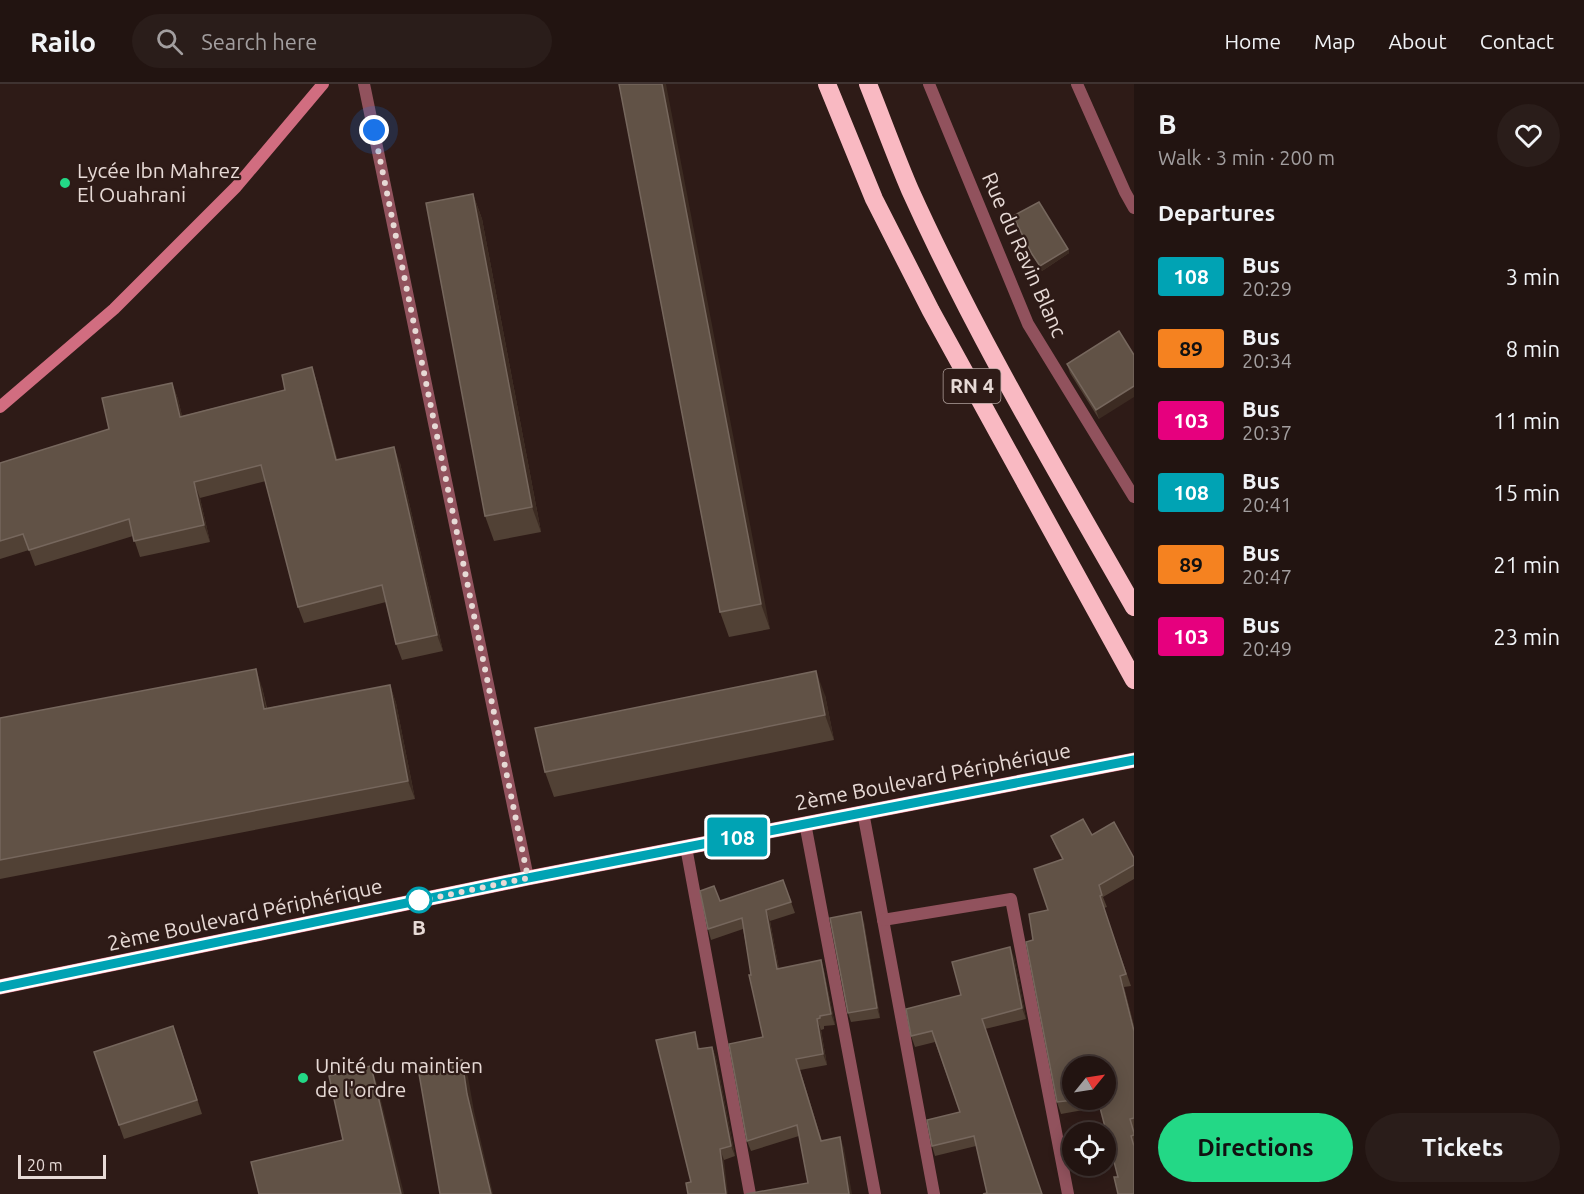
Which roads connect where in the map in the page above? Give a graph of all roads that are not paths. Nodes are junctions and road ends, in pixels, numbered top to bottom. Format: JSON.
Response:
{"nodes":[{"id":1,"x":323,"y":84,"type":"edge"},
{"id":2,"x":364,"y":84,"type":"edge"},
{"id":3,"x":827,"y":84,"type":"edge"},
{"id":4,"x":868,"y":84,"type":"edge"},
{"id":5,"x":929,"y":84,"type":"edge"},
{"id":6,"x":1077,"y":84,"type":"edge"},
{"id":7,"x":1134,"y":208,"type":"edge"},
{"id":8,"x":0,"y":407,"type":"edge"},
{"id":9,"x":1134,"y":497,"type":"edge"},
{"id":10,"x":1134,"y":607,"type":"edge"},
{"id":11,"x":1134,"y":680,"type":"edge"},
{"id":12,"x":1134,"y":760,"type":"edge"},
{"id":13,"x":863,"y":812,"type":"junction"},
{"id":14,"x":805,"y":823,"type":"junction"},
{"id":15,"x":686,"y":846,"type":"junction"},
{"id":16,"x":528,"y":878,"type":"junction"},
{"id":17,"x":883,"y":920,"type":"junction"},
{"id":18,"x":0,"y":987,"type":"edge"},
{"id":19,"x":750,"y":1194,"type":"edge"},
{"id":20,"x":875,"y":1194,"type":"edge"},
{"id":21,"x":934,"y":1194,"type":"edge"},
{"id":22,"x":1068,"y":1194,"type":"edge"}],
"edges":[{"from":1,"to":8,"type":"main road"},
{"from":2,"to":16,"type":"street"},
{"from":3,"to":11,"type":"highway","number":"RN 4"},
{"from":4,"to":10,"type":"highway","number":"RN 4"},
{"from":5,"to":9,"type":"street","name":"Rue du Ravin Blanc"},
{"from":6,"to":7,"type":"street"},
{"from":12,"to":13,"type":"main road","name":"2ème Boulevard Périphérique"},
{"from":13,"to":14,"type":"main road","name":"2ème Boulevard Périphérique"},
{"from":13,"to":17,"type":"street"},
{"from":14,"to":15,"type":"main road","name":"2ème Boulevard Périphérique"},
{"from":14,"to":20,"type":"street"},
{"from":15,"to":16,"type":"main road","name":"2ème Boulevard Périphérique"},
{"from":15,"to":19,"type":"street"},
{"from":16,"to":18,"type":"main road","name":"2ème Boulevard Périphérique"},
{"from":17,"to":21,"type":"street"},
{"from":17,"to":22,"type":"street"}]}
